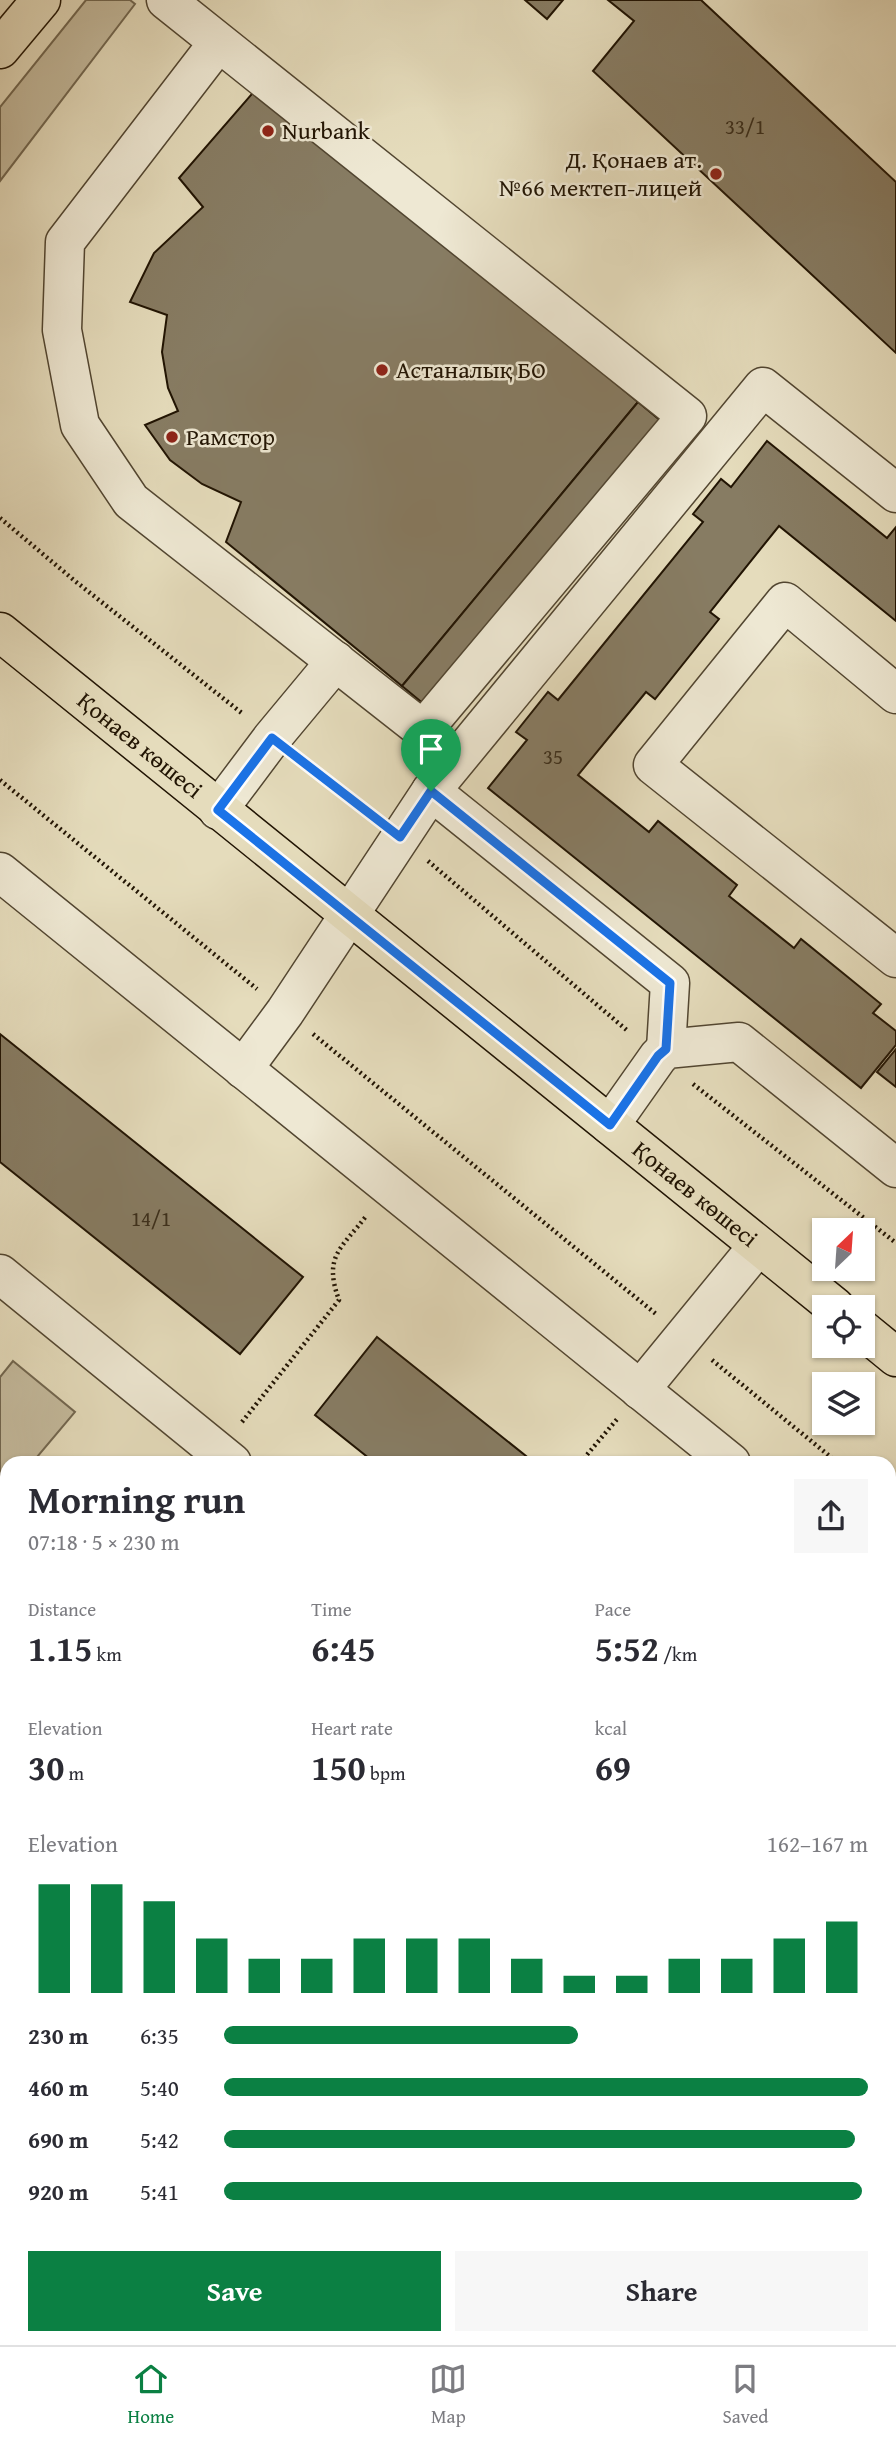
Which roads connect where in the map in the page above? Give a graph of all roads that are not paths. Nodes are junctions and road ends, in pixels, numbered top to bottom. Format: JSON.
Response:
{"nodes":[{"id":1,"x":41,"y":0,"type":"edge"},
{"id":2,"x":166,"y":0,"type":"edge"},
{"id":3,"x":218,"y":43,"type":"junction"},
{"id":4,"x":0,"y":49,"type":"edge"},
{"id":5,"x":896,"y":493,"type":"edge"},
{"id":6,"x":0,"y":632,"type":"edge"},
{"id":7,"x":336,"y":661,"type":"junction"},
{"id":8,"x":896,"y":694,"type":"edge"},
{"id":9,"x":431,"y":791,"type":"junction"},
{"id":10,"x":218,"y":810,"type":"junction"},
{"id":11,"x":0,"y":872,"type":"edge"},
{"id":12,"x":348,"y":915,"type":"junction"},
{"id":13,"x":896,"y":958,"type":"edge"},
{"id":14,"x":662,"y":1053,"type":"junction"},
{"id":15,"x":243,"y":1069,"type":"junction"},
{"id":16,"x":610,"y":1125,"type":"junction"},
{"id":17,"x":896,"y":1168,"type":"edge"},
{"id":18,"x":758,"y":1246,"type":"junction"},
{"id":19,"x":0,"y":1274,"type":"edge"},
{"id":20,"x":820,"y":1295,"type":"edge"},
{"id":21,"x":875,"y":1340,"type":"edge"},
{"id":22,"x":896,"y":1357,"type":"edge"},
{"id":23,"x":640,"y":1390,"type":"junction"},
{"id":24,"x":223,"y":1456,"type":"edge"},
{"id":25,"x":722,"y":1456,"type":"edge"}],
"edges":[{"from":1,"to":4,"type":"main road"},
{"from":2,"to":3,"type":"street"},
{"from":3,"to":7,"type":"street"},
{"from":3,"to":7,"type":"street"},
{"from":5,"to":9,"type":"street"},
{"from":6,"to":10,"type":"main road","name":"Қонаев көшесі"},
{"from":7,"to":10,"type":"street"},
{"from":8,"to":13,"type":"street"},
{"from":9,"to":12,"type":"street"},
{"from":9,"to":14,"type":"street"},
{"from":10,"to":12,"type":"main road","name":"Қонаев көшесі"},
{"from":11,"to":15,"type":"street"},
{"from":12,"to":15,"type":"street"},
{"from":12,"to":16,"type":"main road","name":"Қонаев көшесі"},
{"from":14,"to":16,"type":"street"},
{"from":14,"to":17,"type":"street"},
{"from":15,"to":23,"type":"street"},
{"from":16,"to":18,"type":"main road","name":"Қонаев көшесі"},
{"from":18,"to":20,"type":"main road","name":"Қонаев көшесі"},
{"from":18,"to":23,"type":"street"},
{"from":19,"to":24,"type":"street"},
{"from":21,"to":22,"type":"main road"},
{"from":23,"to":25,"type":"street"}]}
